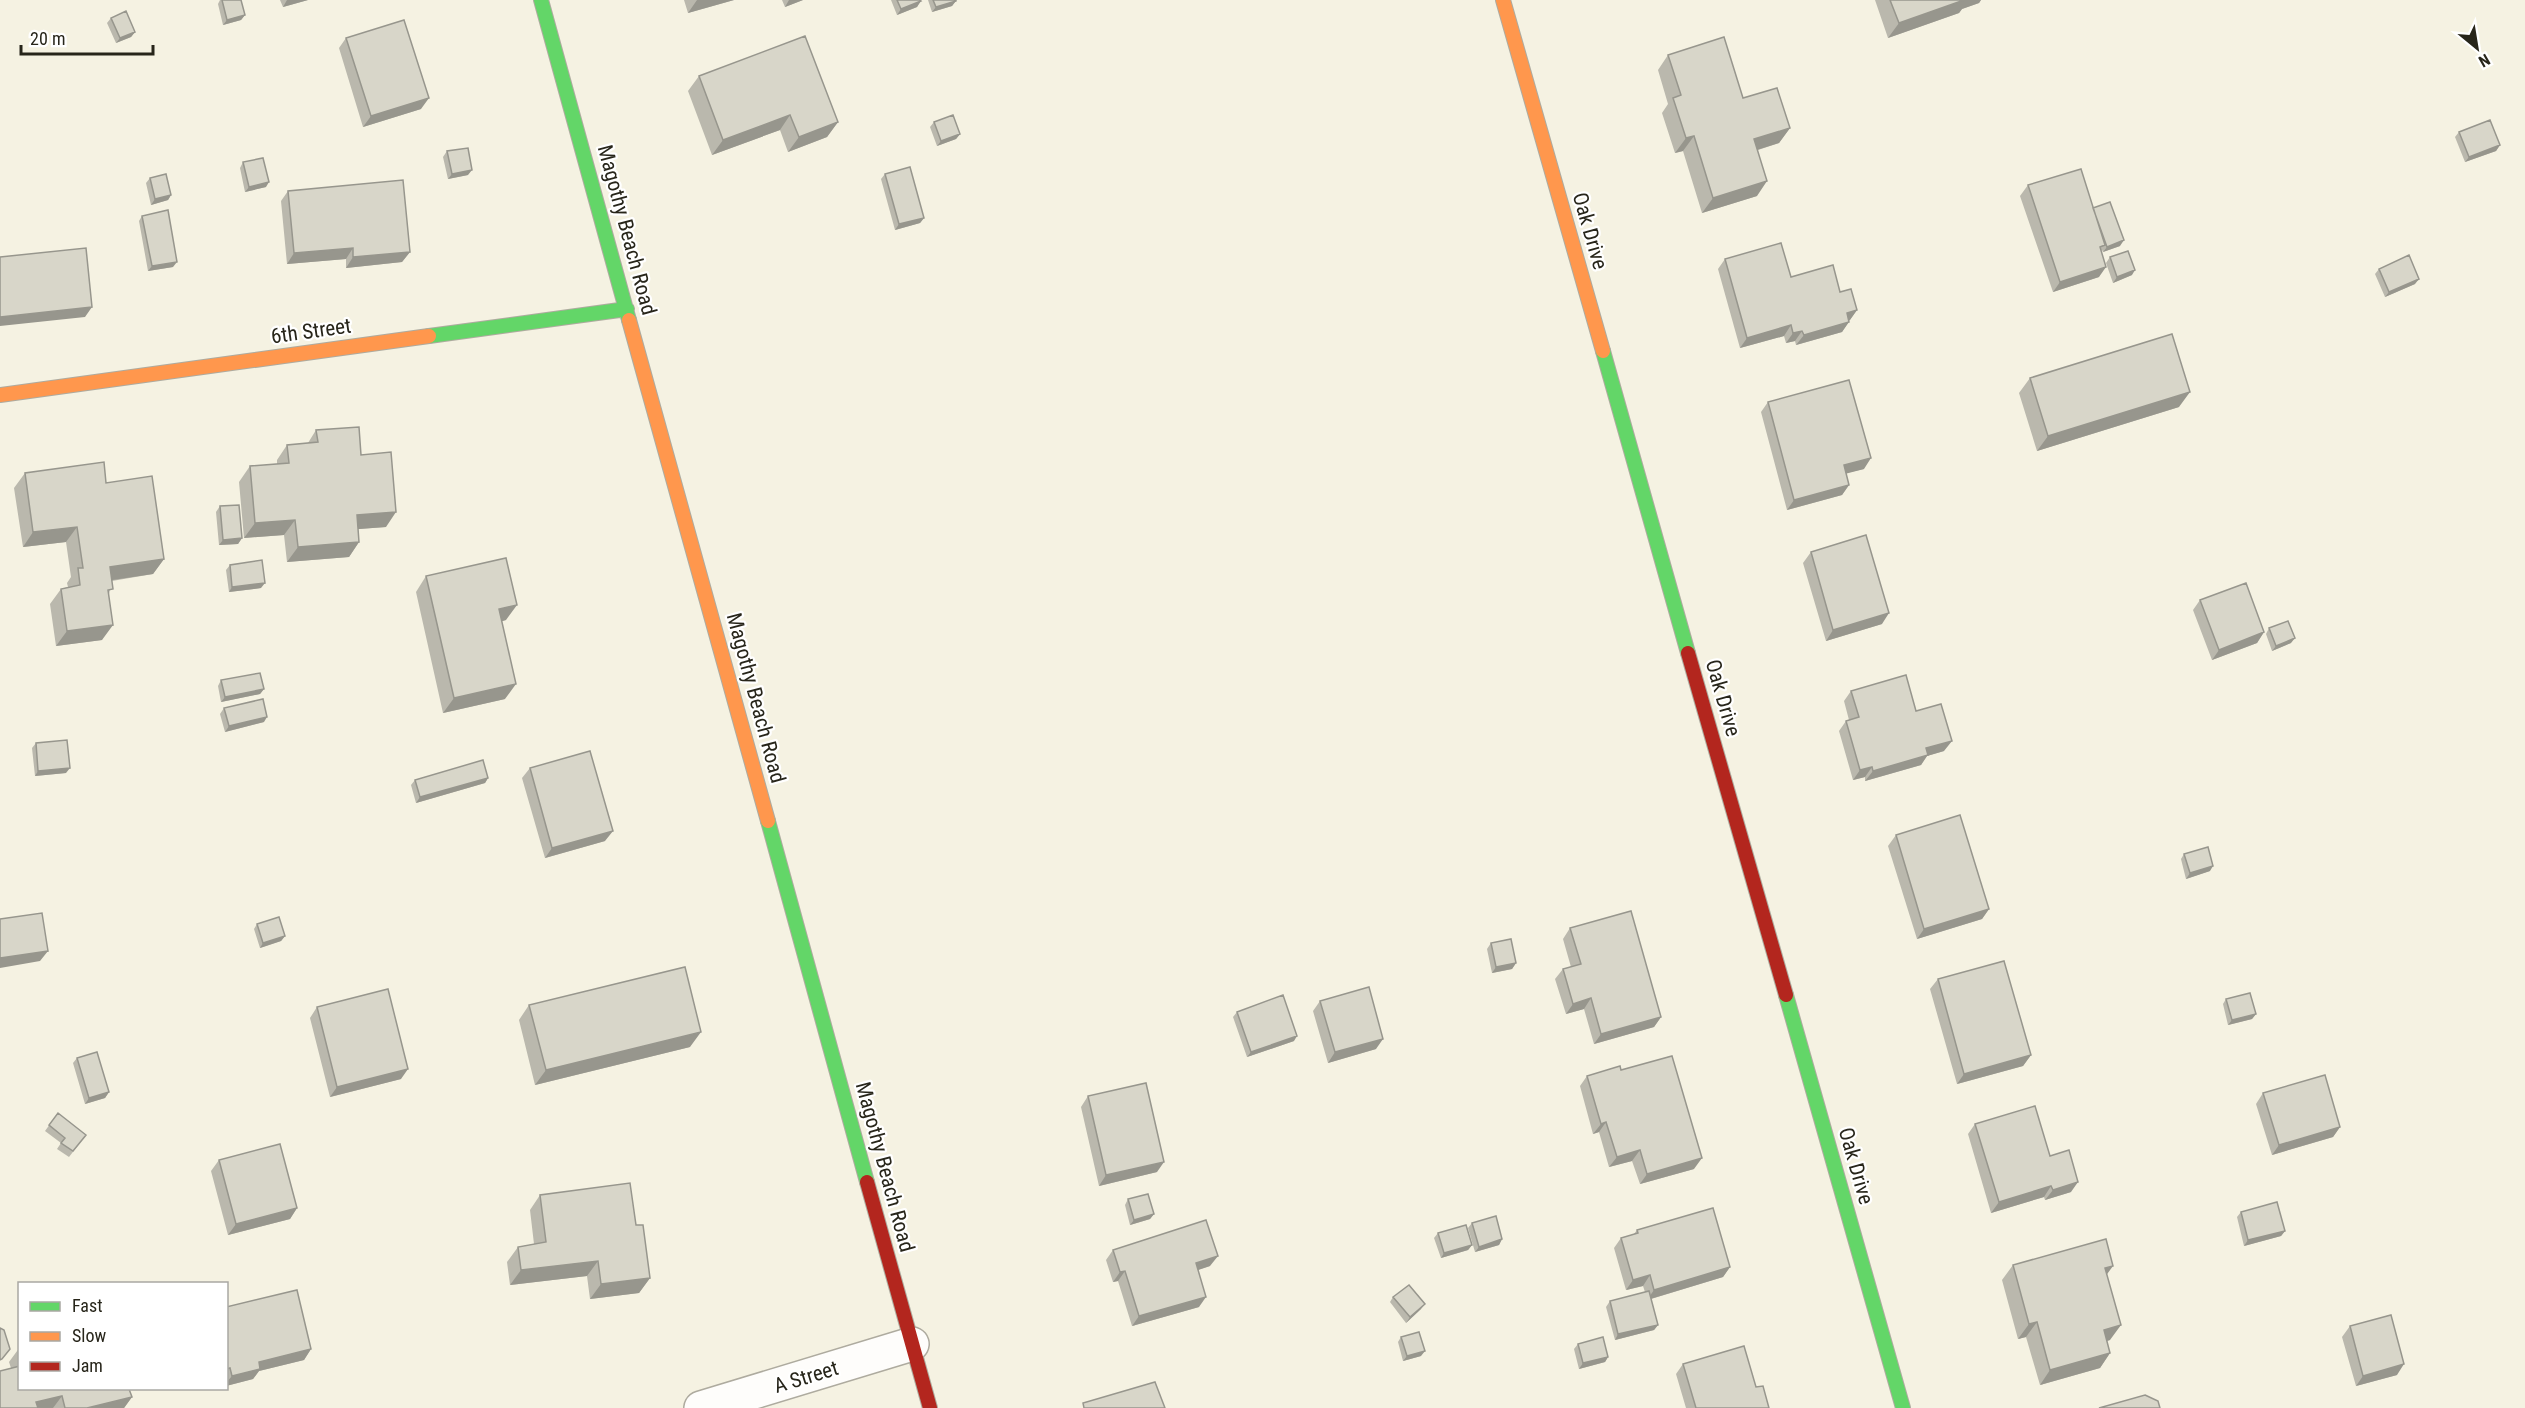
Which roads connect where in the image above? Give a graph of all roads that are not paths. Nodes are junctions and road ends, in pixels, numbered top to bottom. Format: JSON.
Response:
{"nodes":[{"id":1,"x":541,"y":0,"type":"edge"},
{"id":2,"x":1503,"y":0,"type":"edge"},
{"id":3,"x":627,"y":309,"type":"junction"},
{"id":4,"x":0,"y":395,"type":"edge"},
{"id":5,"x":912,"y":1344,"type":"junction"},
{"id":6,"x":701,"y":1408,"type":"edge"},
{"id":7,"x":930,"y":1408,"type":"edge"},
{"id":8,"x":1903,"y":1408,"type":"edge"}],
"edges":[{"from":1,"to":3,"type":"street","name":"Magothy Beach Road"},
{"from":2,"to":8,"type":"street","name":"Oak Drive"},
{"from":3,"to":4,"type":"street","name":"6th Street"},
{"from":3,"to":5,"type":"street","name":"Magothy Beach Road"},
{"from":5,"to":6,"type":"street","name":"A Street"},
{"from":5,"to":7,"type":"street","name":"Magothy Beach Road"}]}
